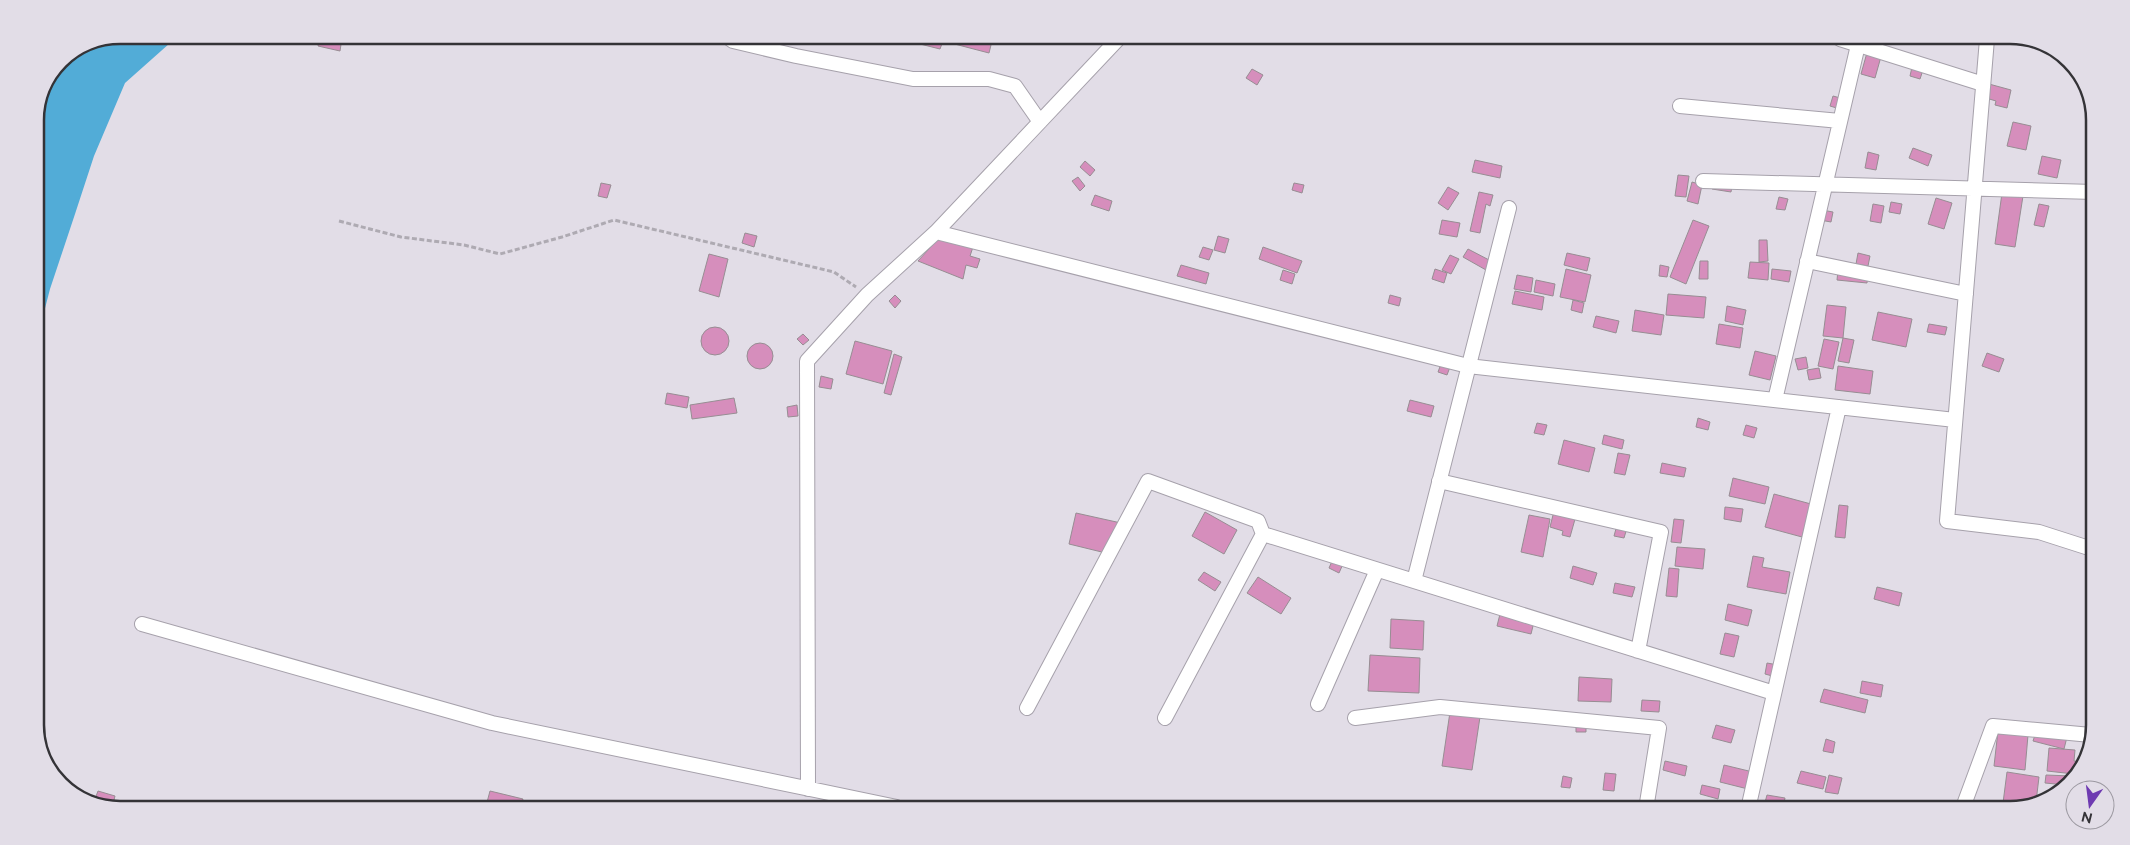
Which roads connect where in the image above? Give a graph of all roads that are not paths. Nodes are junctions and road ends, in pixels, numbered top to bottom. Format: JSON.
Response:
{"nodes":[{"id":1,"x":749,"y":44,"type":"edge"},
{"id":2,"x":1113,"y":44,"type":"edge"},
{"id":3,"x":1855,"y":44,"type":"edge"},
{"id":4,"x":1987,"y":44,"type":"edge"},
{"id":5,"x":1858,"y":45,"type":"junction"},
{"id":6,"x":1983,"y":84,"type":"junction"},
{"id":7,"x":1680,"y":106,"type":"dead end"},
{"id":8,"x":1840,"y":121,"type":"junction"},
{"id":9,"x":1040,"y":122,"type":"junction"},
{"id":10,"x":1703,"y":181,"type":"dead end"},
{"id":11,"x":1825,"y":184,"type":"junction"},
{"id":12,"x":1974,"y":189,"type":"junction"},
{"id":13,"x":2086,"y":192,"type":"edge"},
{"id":14,"x":1509,"y":208,"type":"dead end"},
{"id":15,"x":936,"y":232,"type":"junction"},
{"id":16,"x":1807,"y":261,"type":"junction"},
{"id":17,"x":1966,"y":294,"type":"junction"},
{"id":18,"x":1468,"y":366,"type":"junction"},
{"id":19,"x":1775,"y":400,"type":"junction"},
{"id":20,"x":1839,"y":407,"type":"junction"},
{"id":21,"x":1955,"y":420,"type":"junction"},
{"id":22,"x":1439,"y":481,"type":"junction"},
{"id":23,"x":1263,"y":534,"type":"junction"},
{"id":24,"x":2086,"y":547,"type":"edge"},
{"id":25,"x":1377,"y":570,"type":"junction"},
{"id":26,"x":1414,"y":581,"type":"junction"},
{"id":27,"x":142,"y":624,"type":"dead end"},
{"id":28,"x":1638,"y":650,"type":"junction"},
{"id":29,"x":1774,"y":693,"type":"junction"},
{"id":30,"x":1318,"y":704,"type":"dead end"},
{"id":31,"x":1027,"y":708,"type":"dead end"},
{"id":32,"x":1165,"y":718,"type":"dead end"},
{"id":33,"x":1355,"y":718,"type":"dead end"},
{"id":34,"x":2086,"y":735,"type":"edge"},
{"id":35,"x":808,"y":789,"type":"junction"},
{"id":36,"x":867,"y":801,"type":"edge"},
{"id":37,"x":1647,"y":801,"type":"edge"},
{"id":38,"x":1750,"y":801,"type":"edge"},
{"id":39,"x":1965,"y":801,"type":"edge"}],
"edges":[{"from":1,"to":9,"type":"street"},
{"from":2,"to":9,"type":"street"},
{"from":3,"to":5,"type":"street"},
{"from":4,"to":6,"type":"street"},
{"from":5,"to":6,"type":"street"},
{"from":5,"to":8,"type":"street"},
{"from":6,"to":12,"type":"street"},
{"from":7,"to":8,"type":"street"},
{"from":8,"to":11,"type":"street"},
{"from":9,"to":15,"type":"street"},
{"from":10,"to":11,"type":"street"},
{"from":11,"to":12,"type":"street"},
{"from":11,"to":16,"type":"street"},
{"from":12,"to":13,"type":"street"},
{"from":12,"to":17,"type":"street"},
{"from":14,"to":18,"type":"street"},
{"from":15,"to":18,"type":"street"},
{"from":15,"to":35,"type":"street"},
{"from":16,"to":17,"type":"street"},
{"from":16,"to":19,"type":"street"},
{"from":17,"to":21,"type":"street"},
{"from":18,"to":19,"type":"street"},
{"from":18,"to":22,"type":"street"},
{"from":19,"to":20,"type":"street"},
{"from":20,"to":21,"type":"street"},
{"from":20,"to":29,"type":"street"},
{"from":21,"to":24,"type":"street"},
{"from":22,"to":26,"type":"street"},
{"from":22,"to":28,"type":"street"},
{"from":23,"to":25,"type":"street"},
{"from":23,"to":31,"type":"street"},
{"from":23,"to":32,"type":"street"},
{"from":25,"to":26,"type":"street"},
{"from":25,"to":30,"type":"street"},
{"from":26,"to":28,"type":"street"},
{"from":27,"to":35,"type":"street"},
{"from":28,"to":29,"type":"street"},
{"from":29,"to":38,"type":"street"},
{"from":33,"to":37,"type":"street"},
{"from":34,"to":39,"type":"street"},
{"from":35,"to":36,"type":"street"}]}
